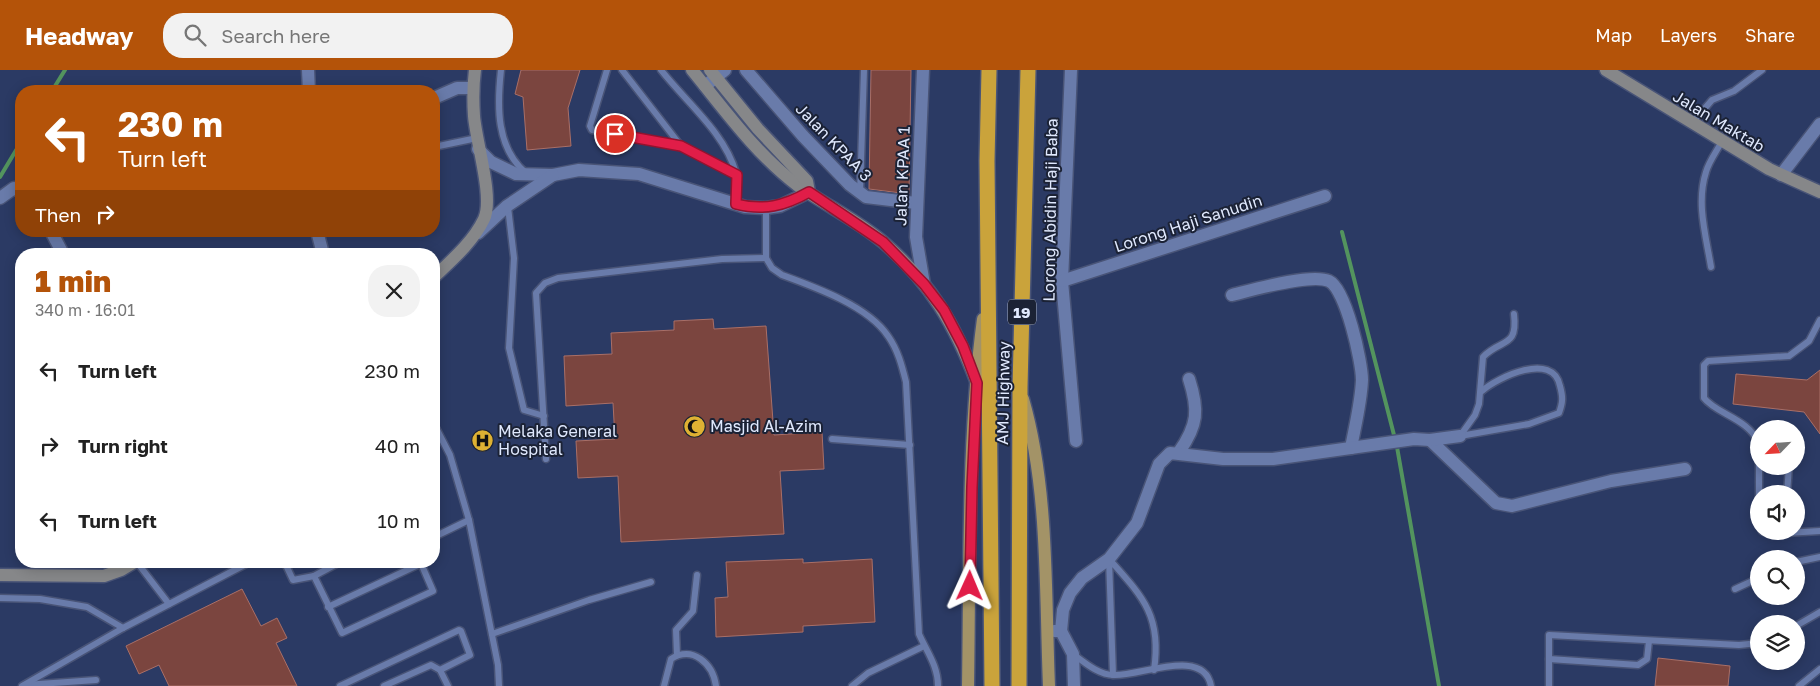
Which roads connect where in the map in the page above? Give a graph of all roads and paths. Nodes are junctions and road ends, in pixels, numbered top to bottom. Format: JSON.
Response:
{"nodes":[{"id":1,"x":307,"y":70,"type":"edge"},
{"id":2,"x":474,"y":70,"type":"edge"},
{"id":3,"x":501,"y":70,"type":"edge"},
{"id":4,"x":607,"y":70,"type":"edge"},
{"id":5,"x":622,"y":70,"type":"edge"},
{"id":6,"x":661,"y":70,"type":"edge"},
{"id":7,"x":692,"y":70,"type":"edge"},
{"id":8,"x":746,"y":70,"type":"edge"},
{"id":9,"x":864,"y":70,"type":"edge"},
{"id":10,"x":923,"y":70,"type":"edge"},
{"id":11,"x":990,"y":70,"type":"edge"},
{"id":12,"x":1028,"y":70,"type":"edge"},
{"id":13,"x":1071,"y":70,"type":"edge"},
{"id":14,"x":1606,"y":70,"type":"edge"},
{"id":15,"x":1762,"y":70,"type":"edge"},
{"id":16,"x":717,"y":73,"type":"edge"},
{"id":17,"x":308,"y":85,"type":"edge"},
{"id":18,"x":705,"y":86,"type":"junction"},
{"id":19,"x":473,"y":88,"type":"junction"},
{"id":20,"x":440,"y":95,"type":"edge"},
{"id":21,"x":1692,"y":123,"type":"junction"},
{"id":22,"x":1820,"y":124,"type":"edge"},
{"id":23,"x":1722,"y":141,"type":"junction"},
{"id":24,"x":477,"y":143,"type":"junction"},
{"id":25,"x":440,"y":146,"type":"edge"},
{"id":26,"x":681,"y":146,"type":"junction"},
{"id":27,"x":553,"y":175,"type":"junction"},
{"id":28,"x":737,"y":175,"type":"junction"},
{"id":29,"x":1780,"y":175,"type":"junction"},
{"id":30,"x":530,"y":176,"type":"junction"},
{"id":31,"x":15,"y":189,"type":"edge"},
{"id":32,"x":809,"y":192,"type":"junction"},
{"id":33,"x":1820,"y":192,"type":"edge"},
{"id":34,"x":860,"y":193,"type":"junction"},
{"id":35,"x":1325,"y":196,"type":"dead end"},
{"id":36,"x":0,"y":198,"type":"edge"},
{"id":37,"x":916,"y":203,"type":"junction"},
{"id":38,"x":736,"y":204,"type":"junction"},
{"id":39,"x":507,"y":206,"type":"junction"},
{"id":40,"x":766,"y":208,"type":"junction"},
{"id":41,"x":463,"y":249,"type":"junction"},
{"id":42,"x":766,"y":258,"type":"junction"},
{"id":43,"x":1711,"y":267,"type":"dead end"},
{"id":44,"x":440,"y":272,"type":"edge"},
{"id":45,"x":1062,"y":280,"type":"junction"},
{"id":46,"x":924,"y":284,"type":"junction"},
{"id":47,"x":988,"y":285,"type":"junction"},
{"id":48,"x":1232,"y":295,"type":"dead end"},
{"id":49,"x":1514,"y":314,"type":"dead end"},
{"id":50,"x":1820,"y":320,"type":"edge"},
{"id":51,"x":1189,"y":378,"type":"dead end"},
{"id":52,"x":977,"y":383,"type":"junction"},
{"id":53,"x":1020,"y":387,"type":"junction"},
{"id":54,"x":1482,"y":391,"type":"junction"},
{"id":55,"x":544,"y":416,"type":"junction"},
{"id":56,"x":1750,"y":432,"type":"edge"},
{"id":57,"x":440,"y":436,"type":"edge"},
{"id":58,"x":1460,"y":436,"type":"junction"},
{"id":59,"x":832,"y":439,"type":"dead end"},
{"id":60,"x":1430,"y":440,"type":"junction"},
{"id":61,"x":1076,"y":441,"type":"dead end"},
{"id":62,"x":910,"y":445,"type":"junction"},
{"id":63,"x":1351,"y":448,"type":"junction"},
{"id":64,"x":1179,"y":452,"type":"junction"},
{"id":65,"x":546,"y":459,"type":"dead end"},
{"id":66,"x":1685,"y":469,"type":"dead end"},
{"id":67,"x":469,"y":520,"type":"junction"},
{"id":68,"x":1820,"y":531,"type":"edge"},
{"id":69,"x":1805,"y":532,"type":"edge"},
{"id":70,"x":440,"y":535,"type":"edge"},
{"id":71,"x":1820,"y":557,"type":"edge"},
{"id":72,"x":1109,"y":559,"type":"junction"},
{"id":73,"x":1805,"y":560,"type":"edge"},
{"id":74,"x":124,"y":568,"type":"edge"},
{"id":75,"x":141,"y":568,"type":"edge"},
{"id":76,"x":238,"y":568,"type":"edge"},
{"id":77,"x":287,"y":568,"type":"edge"},
{"id":78,"x":329,"y":568,"type":"edge"},
{"id":79,"x":408,"y":568,"type":"edge"},
{"id":80,"x":423,"y":568,"type":"edge"},
{"id":81,"x":0,"y":575,"type":"edge"},
{"id":82,"x":697,"y":575,"type":"dead end"},
{"id":83,"x":314,"y":576,"type":"junction"},
{"id":84,"x":652,"y":582,"type":"dead end"},
{"id":85,"x":1750,"y":582,"type":"edge"},
{"id":86,"x":1734,"y":589,"type":"dead end"},
{"id":87,"x":0,"y":598,"type":"edge"},
{"id":88,"x":169,"y":604,"type":"junction"},
{"id":89,"x":328,"y":607,"type":"junction"},
{"id":90,"x":1820,"y":612,"type":"edge"},
{"id":91,"x":1805,"y":621,"type":"edge"},
{"id":92,"x":123,"y":628,"type":"junction"},
{"id":93,"x":1047,"y":631,"type":"junction"},
{"id":94,"x":1061,"y":631,"type":"junction"},
{"id":95,"x":492,"y":634,"type":"junction"},
{"id":96,"x":1649,"y":641,"type":"junction"},
{"id":97,"x":1750,"y":644,"type":"edge"},
{"id":98,"x":924,"y":646,"type":"junction"},
{"id":99,"x":1073,"y":654,"type":"junction"},
{"id":100,"x":677,"y":655,"type":"junction"},
{"id":101,"x":1549,"y":659,"type":"junction"},
{"id":102,"x":1820,"y":669,"type":"edge"},
{"id":103,"x":440,"y":670,"type":"junction"},
{"id":104,"x":1154,"y":670,"type":"junction"},
{"id":105,"x":1113,"y":675,"type":"junction"},
{"id":106,"x":96,"y":680,"type":"dead end"},
{"id":107,"x":23,"y":686,"type":"edge"},
{"id":108,"x":340,"y":686,"type":"edge"},
{"id":109,"x":384,"y":686,"type":"edge"},
{"id":110,"x":448,"y":686,"type":"edge"},
{"id":111,"x":499,"y":686,"type":"edge"},
{"id":112,"x":664,"y":686,"type":"edge"},
{"id":113,"x":716,"y":686,"type":"edge"},
{"id":114,"x":852,"y":686,"type":"edge"},
{"id":115,"x":938,"y":686,"type":"edge"},
{"id":116,"x":968,"y":686,"type":"edge"},
{"id":117,"x":992,"y":686,"type":"edge"},
{"id":118,"x":1019,"y":686,"type":"edge"},
{"id":119,"x":1049,"y":686,"type":"edge"},
{"id":120,"x":1074,"y":686,"type":"edge"},
{"id":121,"x":1211,"y":686,"type":"edge"},
{"id":122,"x":1549,"y":686,"type":"edge"},
{"id":123,"x":1799,"y":686,"type":"edge"}],
"edges":[{"from":1,"to":17,"type":"street"},
{"from":2,"to":19,"type":"street"},
{"from":3,"to":30,"type":"lane"},
{"from":4,"to":26,"type":"lane"},
{"from":5,"to":26,"type":"lane"},
{"from":6,"to":28,"type":"lane"},
{"from":7,"to":18,"type":"street"},
{"from":8,"to":34,"type":"street","name":"Jalan KPAA 3"},
{"from":9,"to":34,"type":"lane"},
{"from":10,"to":37,"type":"street","name":"Jalan KPAA 1"},
{"from":11,"to":47,"type":"highway","name":"AMJ Highway","number":"19"},
{"from":12,"to":53,"type":"highway","name":"AMJ Highway","number":"19"},
{"from":13,"to":45,"type":"street","name":"Lorong Abidin Haji Baba"},
{"from":14,"to":21,"type":"street","name":"Jalan Maktab"},
{"from":15,"to":21,"type":"lane"},
{"from":16,"to":18,"type":"street"},
{"from":16,"to":32,"type":"street"},
{"from":18,"to":32,"type":"street"},
{"from":19,"to":20,"type":"street"},
{"from":19,"to":24,"type":"street"},
{"from":21,"to":23,"type":"street","name":"Jalan Maktab"},
{"from":22,"to":29,"type":"street"},
{"from":23,"to":29,"type":"street","name":"Jalan Maktab"},
{"from":23,"to":43,"type":"lane"},
{"from":24,"to":25,"type":"lane"},
{"from":24,"to":30,"type":"street"},
{"from":24,"to":41,"type":"street"},
{"from":26,"to":28,"type":"lane"},
{"from":27,"to":30,"type":"street"},
{"from":27,"to":38,"type":"street"},
{"from":27,"to":39,"type":"street"},
{"from":28,"to":38,"type":"lane"},
{"from":29,"to":33,"type":"street","name":"Jalan Maktab"},
{"from":31,"to":36,"type":"street"},
{"from":32,"to":40,"type":"street"},
{"from":32,"to":46,"type":"street"},
{"from":34,"to":37,"type":"street","name":"Jalan KPAA 3"},
{"from":35,"to":45,"type":"street","name":"Lorong Haji Sanudin"},
{"from":37,"to":46,"type":"street","name":"Jalan KPAA 1"},
{"from":38,"to":40,"type":"street"},
{"from":39,"to":41,"type":"street"},
{"from":39,"to":55,"type":"lane"},
{"from":40,"to":42,"type":"lane"},
{"from":41,"to":44,"type":"street"},
{"from":42,"to":55,"type":"lane"},
{"from":42,"to":62,"type":"lane"},
{"from":45,"to":61,"type":"street","name":"Lorong Abidin Haji Baba"},
{"from":46,"to":52,"type":"street"},
{"from":47,"to":52,"type":"main road"},
{"from":47,"to":117,"type":"highway","name":"AMJ Highway","number":"19"},
{"from":48,"to":63,"type":"street"},
{"from":49,"to":54,"type":"lane"},
{"from":50,"to":56,"type":"lane"},
{"from":51,"to":64,"type":"street"},
{"from":52,"to":116,"type":"main road"},
{"from":53,"to":93,"type":"main road"},
{"from":53,"to":118,"type":"highway","name":"AMJ Highway","number":"19"},
{"from":54,"to":58,"type":"lane"},
{"from":54,"to":58,"type":"lane"},
{"from":55,"to":65,"type":"lane"},
{"from":57,"to":67,"type":"lane"},
{"from":58,"to":60,"type":"street"},
{"from":59,"to":62,"type":"lane"},
{"from":60,"to":63,"type":"street"},
{"from":60,"to":66,"type":"street"},
{"from":62,"to":98,"type":"lane"},
{"from":63,"to":64,"type":"street"},
{"from":64,"to":72,"type":"street"},
{"from":67,"to":70,"type":"lane"},
{"from":67,"to":95,"type":"lane"},
{"from":68,"to":69,"type":"lane"},
{"from":71,"to":73,"type":"lane"},
{"from":72,"to":94,"type":"street"},
{"from":72,"to":104,"type":"lane"},
{"from":72,"to":105,"type":"lane"},
{"from":74,"to":81,"type":"street"},
{"from":75,"to":88,"type":"lane"},
{"from":76,"to":88,"type":"lane"},
{"from":77,"to":83,"type":"lane"},
{"from":78,"to":83,"type":"lane"},
{"from":79,"to":89,"type":"lane"},
{"from":80,"to":89,"type":"lane"},
{"from":82,"to":100,"type":"lane"},
{"from":83,"to":89,"type":"lane"},
{"from":84,"to":95,"type":"lane"},
{"from":85,"to":86,"type":"lane"},
{"from":87,"to":92,"type":"lane"},
{"from":88,"to":92,"type":"lane"},
{"from":90,"to":91,"type":"lane"},
{"from":92,"to":107,"type":"lane"},
{"from":93,"to":94,"type":"street"},
{"from":93,"to":119,"type":"main road"},
{"from":94,"to":99,"type":"street"},
{"from":95,"to":111,"type":"lane"},
{"from":96,"to":97,"type":"lane"},
{"from":96,"to":101,"type":"lane"},
{"from":96,"to":101,"type":"lane"},
{"from":98,"to":114,"type":"lane"},
{"from":98,"to":115,"type":"lane"},
{"from":99,"to":105,"type":"lane"},
{"from":99,"to":120,"type":"street"},
{"from":100,"to":112,"type":"lane"},
{"from":100,"to":113,"type":"lane"},
{"from":101,"to":122,"type":"lane"},
{"from":102,"to":123,"type":"lane"},
{"from":103,"to":108,"type":"lane"},
{"from":103,"to":109,"type":"lane"},
{"from":103,"to":110,"type":"lane"},
{"from":104,"to":105,"type":"lane"},
{"from":104,"to":121,"type":"lane"},
{"from":106,"to":107,"type":"lane"}]}
